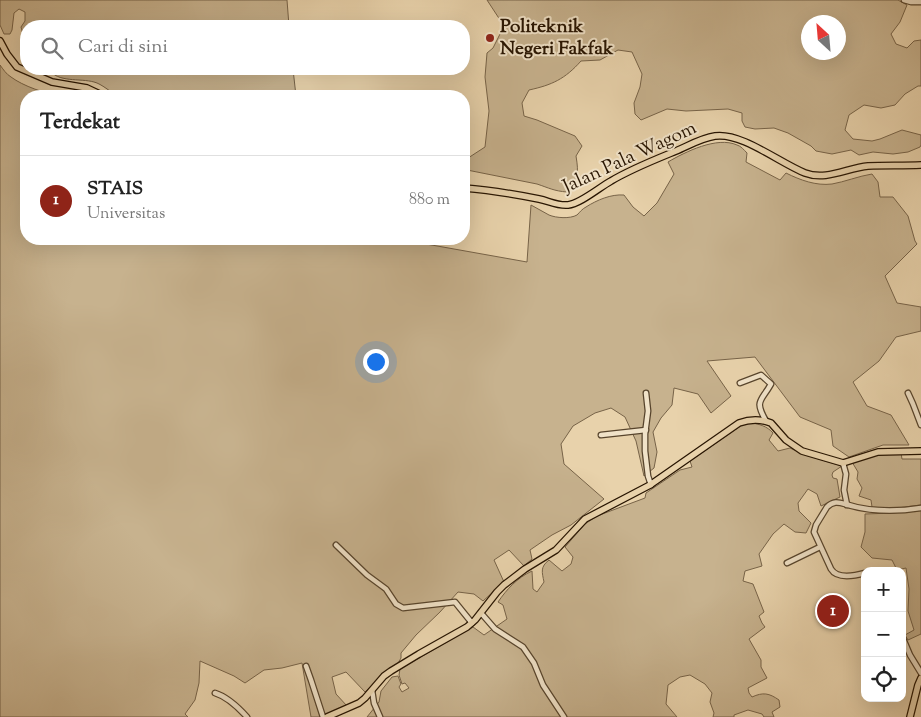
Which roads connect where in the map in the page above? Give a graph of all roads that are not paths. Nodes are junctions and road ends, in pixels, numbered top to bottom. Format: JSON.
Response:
{"nodes":[{"id":1,"x":904,"y":0,"type":"edge"},
{"id":2,"x":921,"y":2,"type":"edge"},
{"id":3,"x":0,"y":41,"type":"edge"},
{"id":4,"x":20,"y":68,"type":"edge"},
{"id":5,"x":36,"y":75,"type":"edge"},
{"id":6,"x":90,"y":90,"type":"edge"},
{"id":7,"x":921,"y":165,"type":"edge"},
{"id":8,"x":470,"y":189,"type":"edge"},
{"id":9,"x":740,"y":383,"type":"dead end"},
{"id":10,"x":646,"y":393,"type":"dead end"},
{"id":11,"x":908,"y":393,"type":"dead end"},
{"id":12,"x":766,"y":421,"type":"junction"},
{"id":13,"x":921,"y":425,"type":"edge"},
{"id":14,"x":646,"y":430,"type":"junction"},
{"id":15,"x":601,"y":435,"type":"dead end"},
{"id":16,"x":921,"y":451,"type":"edge"},
{"id":17,"x":843,"y":463,"type":"junction"},
{"id":18,"x":650,"y":484,"type":"junction"},
{"id":19,"x":847,"y":505,"type":"junction"},
{"id":20,"x":921,"y":508,"type":"edge"},
{"id":21,"x":336,"y":545,"type":"dead end"},
{"id":22,"x":820,"y":547,"type":"junction"},
{"id":23,"x":787,"y":563,"type":"dead end"},
{"id":24,"x":861,"y":574,"type":"edge"},
{"id":25,"x":481,"y":613,"type":"junction"},
{"id":26,"x":472,"y":623,"type":"junction"},
{"id":27,"x":906,"y":645,"type":"edge"},
{"id":28,"x":306,"y":666,"type":"dead end"},
{"id":29,"x":921,"y":673,"type":"edge"},
{"id":30,"x":921,"y":678,"type":"edge"},
{"id":31,"x":372,"y":690,"type":"junction"},
{"id":32,"x":215,"y":693,"type":"dead end"},
{"id":33,"x":913,"y":704,"type":"junction"},
{"id":34,"x":921,"y":705,"type":"edge"},
{"id":35,"x":247,"y":717,"type":"edge"},
{"id":36,"x":323,"y":717,"type":"edge"},
{"id":37,"x":327,"y":717,"type":"edge"},
{"id":38,"x":380,"y":717,"type":"edge"},
{"id":39,"x":564,"y":717,"type":"edge"},
{"id":40,"x":910,"y":717,"type":"edge"}],
"edges":[{"from":1,"to":2,"type":"street"},
{"from":3,"to":4,"type":"main road"},
{"from":5,"to":6,"type":"main road"},
{"from":7,"to":8,"type":"main road","name":"Jalan Pala Wagom"},
{"from":9,"to":12,"type":"street"},
{"from":10,"to":14,"type":"street"},
{"from":11,"to":13,"type":"street"},
{"from":12,"to":17,"type":"main road"},
{"from":12,"to":18,"type":"main road"},
{"from":14,"to":15,"type":"street"},
{"from":14,"to":18,"type":"street"},
{"from":16,"to":17,"type":"main road"},
{"from":17,"to":19,"type":"street"},
{"from":18,"to":25,"type":"main road"},
{"from":19,"to":20,"type":"street"},
{"from":19,"to":22,"type":"street"},
{"from":21,"to":26,"type":"street"},
{"from":22,"to":23,"type":"street"},
{"from":22,"to":24,"type":"street"},
{"from":25,"to":26,"type":"main road"},
{"from":25,"to":39,"type":"street"},
{"from":26,"to":31,"type":"main road"},
{"from":27,"to":29,"type":"street"},
{"from":28,"to":36,"type":"street"},
{"from":30,"to":33,"type":"main road"},
{"from":31,"to":37,"type":"main road"},
{"from":31,"to":38,"type":"street"},
{"from":32,"to":35,"type":"street"},
{"from":33,"to":34,"type":"street"},
{"from":33,"to":40,"type":"main road"}]}
